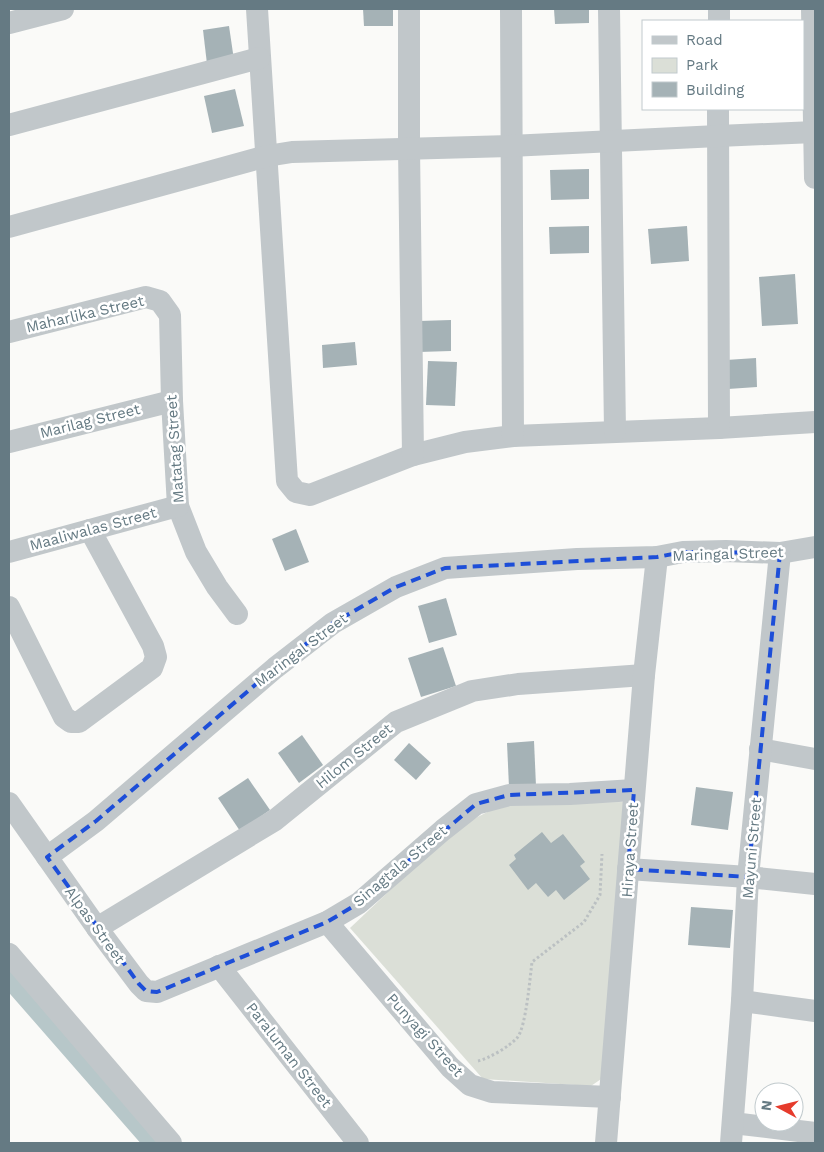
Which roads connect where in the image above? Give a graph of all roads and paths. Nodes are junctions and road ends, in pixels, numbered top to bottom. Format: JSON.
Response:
{"nodes":[{"id":1,"x":63,"y":9,"type":"edge"},
{"id":2,"x":257,"y":9,"type":"edge"},
{"id":3,"x":409,"y":9,"type":"edge"},
{"id":4,"x":511,"y":9,"type":"edge"},
{"id":5,"x":609,"y":9,"type":"edge"},
{"id":6,"x":812,"y":9,"type":"edge"},
{"id":7,"x":9,"y":23,"type":"edge"},
{"id":8,"x":259,"y":58,"type":"junction"},
{"id":9,"x":718,"y":110,"type":"edge"},
{"id":10,"x":9,"y":124,"type":"edge"},
{"id":11,"x":815,"y":132,"type":"edge"},
{"id":12,"x":718,"y":136,"type":"junction"},
{"id":13,"x":612,"y":142,"type":"junction"},
{"id":14,"x":510,"y":146,"type":"junction"},
{"id":15,"x":409,"y":148,"type":"junction"},
{"id":16,"x":267,"y":156,"type":"junction"},
{"id":17,"x":815,"y":178,"type":"edge"},
{"id":18,"x":9,"y":227,"type":"edge"},
{"id":19,"x":160,"y":301,"type":"joint"},
{"id":20,"x":9,"y":332,"type":"edge"},
{"id":21,"x":172,"y":401,"type":"junction"},
{"id":22,"x":815,"y":422,"type":"edge"},
{"id":23,"x":719,"y":428,"type":"junction"},
{"id":24,"x":615,"y":431,"type":"junction"},
{"id":25,"x":513,"y":436,"type":"junction"},
{"id":26,"x":9,"y":442,"type":"edge"},
{"id":27,"x":413,"y":455,"type":"junction"},
{"id":28,"x":178,"y":506,"type":"junction"},
{"id":29,"x":90,"y":530,"type":"junction"},
{"id":30,"x":815,"y":547,"type":"edge"},
{"id":31,"x":9,"y":552,"type":"edge"},
{"id":32,"x":780,"y":553,"type":"junction"},
{"id":33,"x":657,"y":557,"type":"junction"},
{"id":34,"x":9,"y":607,"type":"edge"},
{"id":35,"x":237,"y":614,"type":"dead end"},
{"id":36,"x":644,"y":675,"type":"junction"},
{"id":37,"x":760,"y":749,"type":"junction"},
{"id":38,"x":815,"y":759,"type":"edge"},
{"id":39,"x":634,"y":790,"type":"junction"},
{"id":40,"x":9,"y":803,"type":"edge"},
{"id":41,"x":602,"y":854,"type":"dead end"},
{"id":42,"x":47,"y":857,"type":"junction"},
{"id":43,"x":628,"y":869,"type":"junction"},
{"id":44,"x":748,"y":877,"type":"junction"},
{"id":45,"x":815,"y":884,"type":"edge"},
{"id":46,"x":327,"y":922,"type":"junction"},
{"id":47,"x":97,"y":928,"type":"junction"},
{"id":48,"x":9,"y":954,"type":"edge"},
{"id":49,"x":219,"y":966,"type":"junction"},
{"id":50,"x":146,"y":991,"type":"joint"},
{"id":51,"x":742,"y":1001,"type":"junction"},
{"id":52,"x":815,"y":1011,"type":"edge"},
{"id":53,"x":450,"y":1067,"type":"junction"},
{"id":54,"x":610,"y":1097,"type":"junction"},
{"id":55,"x":732,"y":1133,"type":"edge"},
{"id":56,"x":815,"y":1133,"type":"edge"},
{"id":57,"x":172,"y":1143,"type":"edge"},
{"id":58,"x":358,"y":1143,"type":"edge"},
{"id":59,"x":606,"y":1143,"type":"edge"}],
"edges":[{"from":1,"to":7,"type":"street"},
{"from":2,"to":8,"type":"street"},
{"from":3,"to":15,"type":"street"},
{"from":4,"to":14,"type":"street"},
{"from":5,"to":13,"type":"street"},
{"from":6,"to":11,"type":"street"},
{"from":8,"to":10,"type":"street"},
{"from":8,"to":16,"type":"street"},
{"from":9,"to":12,"type":"street"},
{"from":11,"to":12,"type":"street"},
{"from":11,"to":17,"type":"street"},
{"from":12,"to":13,"type":"street"},
{"from":12,"to":23,"type":"street"},
{"from":13,"to":14,"type":"street"},
{"from":13,"to":24,"type":"street"},
{"from":14,"to":15,"type":"street"},
{"from":14,"to":25,"type":"street"},
{"from":15,"to":16,"type":"street"},
{"from":15,"to":27,"type":"street"},
{"from":16,"to":18,"type":"street"},
{"from":16,"to":27,"type":"street"},
{"from":19,"to":20,"type":"street","name":"Maharlika Street"},
{"from":19,"to":21,"type":"street","name":"Matatag Street"},
{"from":21,"to":26,"type":"street","name":"Marilag Street"},
{"from":21,"to":28,"type":"street","name":"Matatag Street"},
{"from":22,"to":23,"type":"street"},
{"from":23,"to":24,"type":"street"},
{"from":24,"to":25,"type":"street"},
{"from":25,"to":27,"type":"street"},
{"from":28,"to":29,"type":"street","name":"Maaliwalas Street"},
{"from":28,"to":35,"type":"street","name":"Matatag Street"},
{"from":29,"to":31,"type":"street","name":"Maaliwalas Street"},
{"from":29,"to":34,"type":"street"},
{"from":30,"to":32,"type":"street","name":"Maringal Street"},
{"from":32,"to":33,"type":"street","name":"Maringal Street"},
{"from":32,"to":37,"type":"street","name":"Mayuni Street"},
{"from":33,"to":36,"type":"street","name":"Hiraya Street"},
{"from":33,"to":42,"type":"street","name":"Maringal Street"},
{"from":36,"to":39,"type":"street","name":"Hiraya Street"},
{"from":36,"to":47,"type":"street","name":"Hilom Street"},
{"from":37,"to":38,"type":"street"},
{"from":37,"to":44,"type":"street","name":"Mayuni Street"},
{"from":39,"to":43,"type":"street","name":"Hiraya Street"},
{"from":39,"to":46,"type":"street","name":"Sinagtala Street"},
{"from":40,"to":42,"type":"street","name":"Alpas Street"},
{"from":41,"to":53,"type":"path"},
{"from":42,"to":47,"type":"street","name":"Alpas Street"},
{"from":43,"to":44,"type":"street"},
{"from":43,"to":54,"type":"street","name":"Hiraya Street"},
{"from":44,"to":45,"type":"street"},
{"from":44,"to":51,"type":"street","name":"Mayuni Street"},
{"from":46,"to":49,"type":"street","name":"Sinagtala Street"},
{"from":46,"to":53,"type":"street","name":"Punyagi Street"},
{"from":47,"to":50,"type":"street","name":"Alpas Street"},
{"from":48,"to":57,"type":"street"},
{"from":49,"to":50,"type":"street","name":"Sinagtala Street"},
{"from":49,"to":58,"type":"street","name":"Paraluman Street"},
{"from":51,"to":52,"type":"street"},
{"from":51,"to":55,"type":"street","name":"Mayuni Street"},
{"from":53,"to":54,"type":"street","name":"Punyagi Street"},
{"from":54,"to":59,"type":"street","name":"Hiraya Street"},
{"from":55,"to":56,"type":"street"}]}
